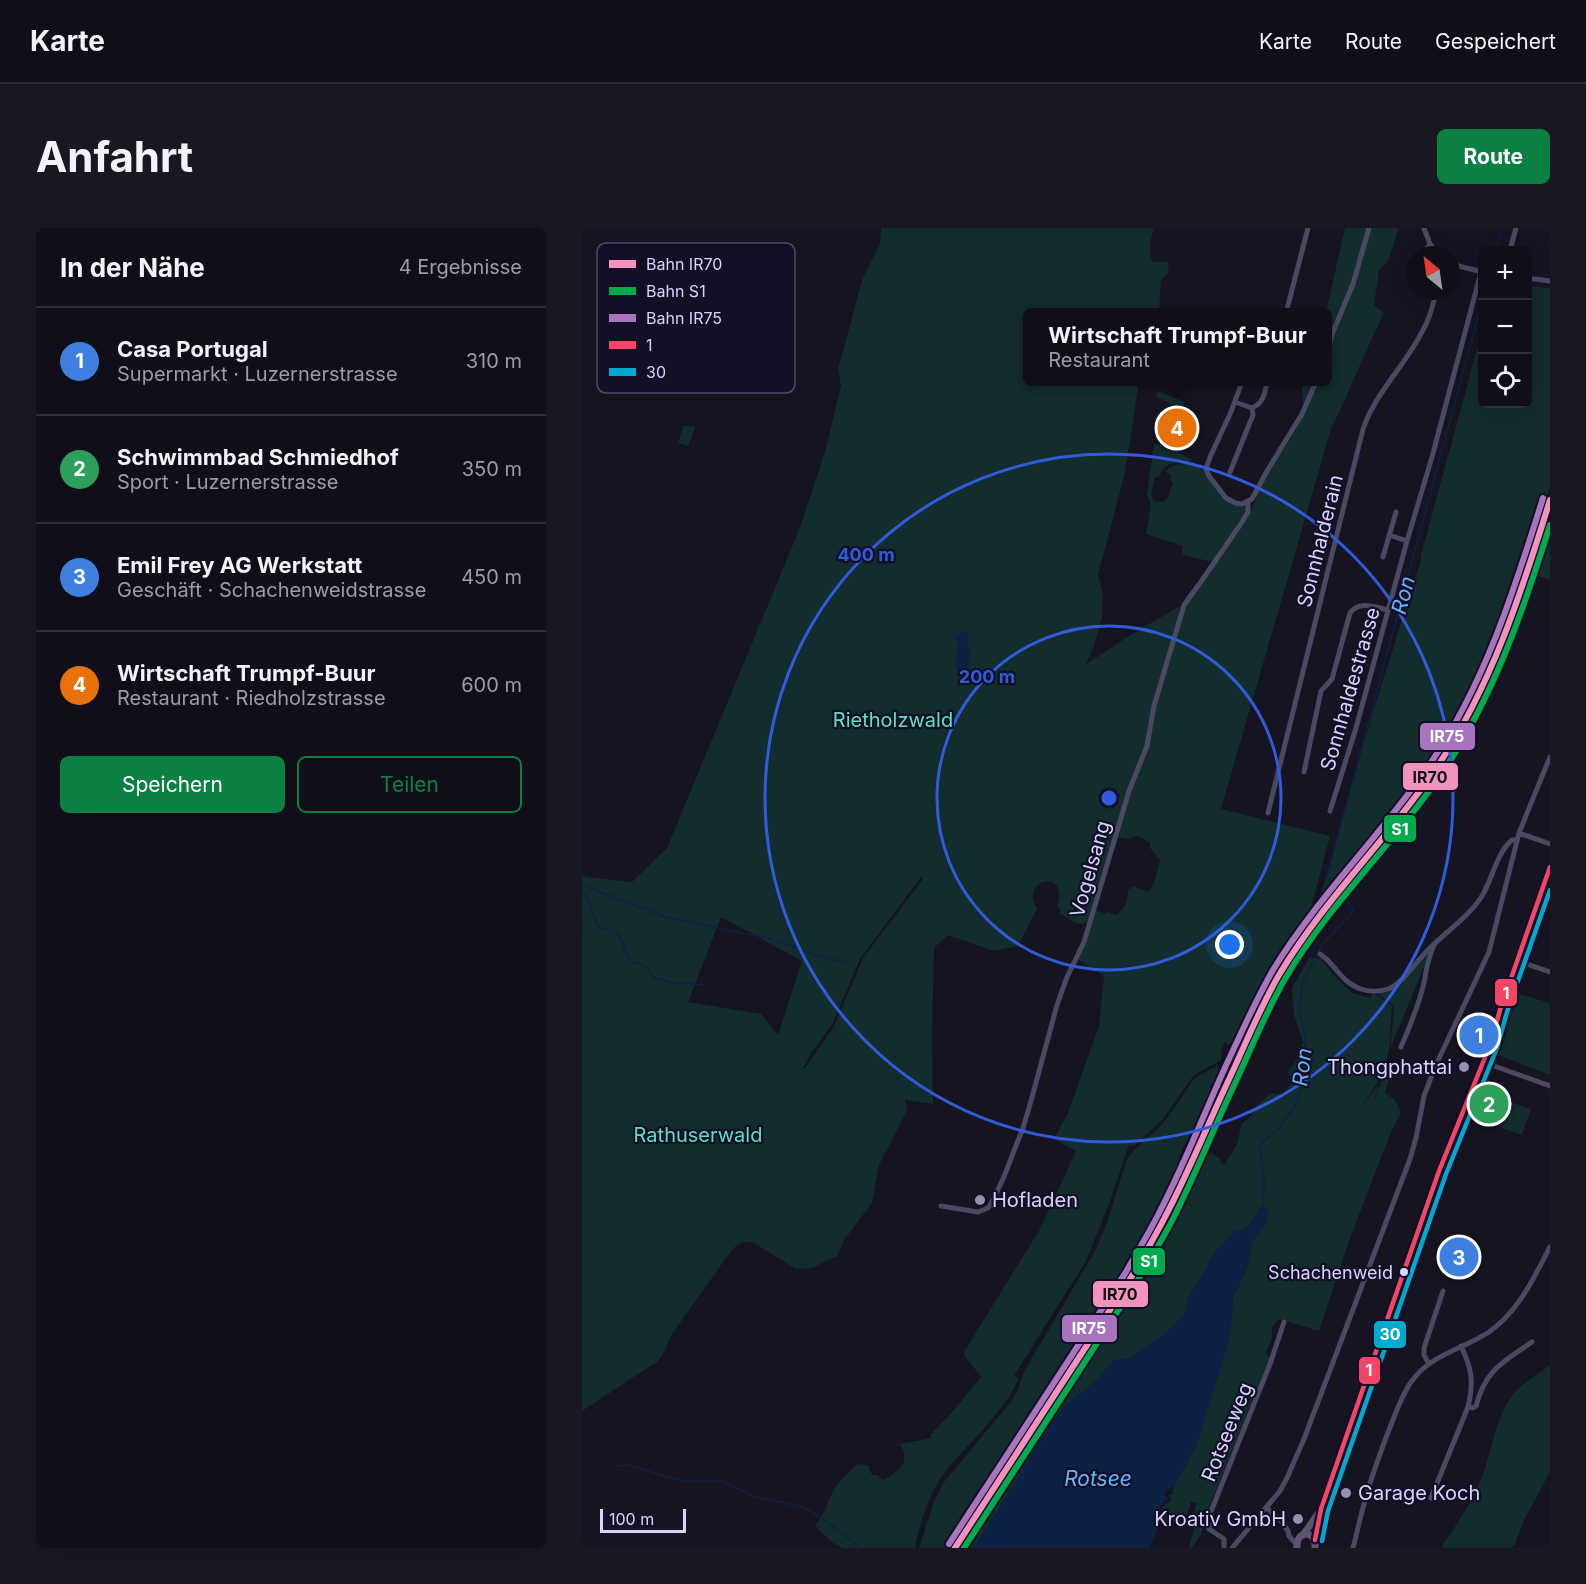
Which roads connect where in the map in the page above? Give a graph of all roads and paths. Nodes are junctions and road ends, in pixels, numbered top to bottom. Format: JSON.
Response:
{"nodes":[{"id":1,"x":1308,"y":228,"type":"edge"},
{"id":2,"x":1369,"y":228,"type":"edge"},
{"id":3,"x":1424,"y":228,"type":"edge"},
{"id":4,"x":1516,"y":228,"type":"edge"},
{"id":5,"x":1430,"y":244,"type":"edge"},
{"id":6,"x":1511,"y":246,"type":"edge"},
{"id":7,"x":1460,"y":266,"type":"edge"},
{"id":8,"x":1478,"y":271,"type":"edge"},
{"id":9,"x":1532,"y":279,"type":"edge"},
{"id":10,"x":1550,"y":281,"type":"edge"},
{"id":11,"x":1478,"y":287,"type":"edge"},
{"id":12,"x":1434,"y":300,"type":"edge"},
{"id":13,"x":1287,"y":308,"type":"edge"},
{"id":14,"x":1332,"y":336,"type":"edge"},
{"id":15,"x":1240,"y":386,"type":"edge"},
{"id":16,"x":1266,"y":386,"type":"edge"},
{"id":17,"x":1315,"y":386,"type":"edge"},
{"id":18,"x":1235,"y":402,"type":"junction"},
{"id":19,"x":1252,"y":408,"type":"junction"},
{"id":20,"x":1230,"y":472,"type":"dead end"},
{"id":21,"x":1248,"y":502,"type":"junction"},
{"id":22,"x":1396,"y":512,"type":"dead end"},
{"id":23,"x":1389,"y":536,"type":"junction"},
{"id":24,"x":1407,"y":541,"type":"junction"},
{"id":25,"x":1383,"y":557,"type":"dead end"},
{"id":26,"x":1388,"y":610,"type":"junction"},
{"id":27,"x":1550,"y":757,"type":"edge"},
{"id":28,"x":1304,"y":772,"type":"dead end"},
{"id":29,"x":1330,"y":811,"type":"dead end"},
{"id":30,"x":1268,"y":813,"type":"dead end"},
{"id":31,"x":1520,"y":833,"type":"junction"},
{"id":32,"x":1517,"y":840,"type":"junction"},
{"id":33,"x":1550,"y":844,"type":"edge"},
{"id":34,"x":1550,"y":867,"type":"edge"},
{"id":35,"x":1435,"y":944,"type":"junction"},
{"id":36,"x":1320,"y":954,"type":"dead end"},
{"id":37,"x":1518,"y":961,"type":"junction"},
{"id":38,"x":1550,"y":972,"type":"edge"},
{"id":39,"x":1401,"y":1047,"type":"dead end"},
{"id":40,"x":1483,"y":1062,"type":"junction"},
{"id":41,"x":1550,"y":1086,"type":"edge"},
{"id":42,"x":941,"y":1206,"type":"dead end"},
{"id":43,"x":1550,"y":1248,"type":"edge"},
{"id":44,"x":1443,"y":1291,"type":"dead end"},
{"id":45,"x":1284,"y":1322,"type":"dead end"},
{"id":46,"x":1532,"y":1342,"type":"dead end"},
{"id":47,"x":1461,"y":1347,"type":"junction"},
{"id":48,"x":1429,"y":1364,"type":"junction"},
{"id":49,"x":1468,"y":1407,"type":"junction"},
{"id":50,"x":1431,"y":1498,"type":"dead end"},
{"id":51,"x":1267,"y":1508,"type":"junction"},
{"id":52,"x":1321,"y":1509,"type":"junction"},
{"id":53,"x":1288,"y":1531,"type":"junction"},
{"id":54,"x":1302,"y":1535,"type":"junction"},
{"id":55,"x":1315,"y":1544,"type":"edge"},
{"id":56,"x":1296,"y":1547,"type":"edge"},
{"id":57,"x":1224,"y":1548,"type":"edge"},
{"id":58,"x":1232,"y":1548,"type":"edge"},
{"id":59,"x":1353,"y":1548,"type":"edge"}],
"edges":[{"from":1,"to":13,"type":"street"},
{"from":2,"to":14,"type":"street"},
{"from":3,"to":5,"type":"street"},
{"from":4,"to":6,"type":"street"},
{"from":7,"to":8,"type":"street"},
{"from":9,"to":10,"type":"street"},
{"from":11,"to":24,"type":"street","name":"Sonnhaldestrasse"},
{"from":12,"to":30,"type":"street","name":"Sonnhalderain"},
{"from":15,"to":18,"type":"street"},
{"from":16,"to":19,"type":"street"},
{"from":17,"to":21,"type":"street"},
{"from":18,"to":19,"type":"street"},
{"from":18,"to":21,"type":"street"},
{"from":19,"to":20,"type":"street"},
{"from":21,"to":42,"type":"street","name":"Vogelsang"},
{"from":22,"to":23,"type":"street"},
{"from":23,"to":24,"type":"street"},
{"from":23,"to":25,"type":"street"},
{"from":24,"to":26,"type":"street","name":"Sonnhaldestrasse"},
{"from":26,"to":28,"type":"street"},
{"from":26,"to":29,"type":"street","name":"Sonnhaldestrasse"},
{"from":27,"to":31,"type":"street"},
{"from":31,"to":32,"type":"street"},
{"from":31,"to":33,"type":"street"},
{"from":32,"to":35,"type":"street"},
{"from":32,"to":51,"type":"street"},
{"from":34,"to":37,"type":"main road"},
{"from":35,"to":36,"type":"street"},
{"from":35,"to":39,"type":"street"},
{"from":37,"to":38,"type":"street"},
{"from":37,"to":40,"type":"main road"},
{"from":40,"to":41,"type":"street"},
{"from":40,"to":52,"type":"main road"},
{"from":43,"to":47,"type":"street"},
{"from":44,"to":48,"type":"street"},
{"from":45,"to":57,"type":"street","name":"Rotseeweg"},
{"from":46,"to":49,"type":"street"},
{"from":47,"to":48,"type":"street"},
{"from":47,"to":49,"type":"street"},
{"from":48,"to":59,"type":"street"},
{"from":49,"to":50,"type":"street"},
{"from":51,"to":53,"type":"street"},
{"from":51,"to":58,"type":"street"},
{"from":52,"to":54,"type":"main road"},
{"from":52,"to":55,"type":"main road"},
{"from":53,"to":54,"type":"street"},
{"from":53,"to":56,"type":"street"},
{"from":54,"to":55,"type":"main road"},
{"from":54,"to":56,"type":"main road"}]}
